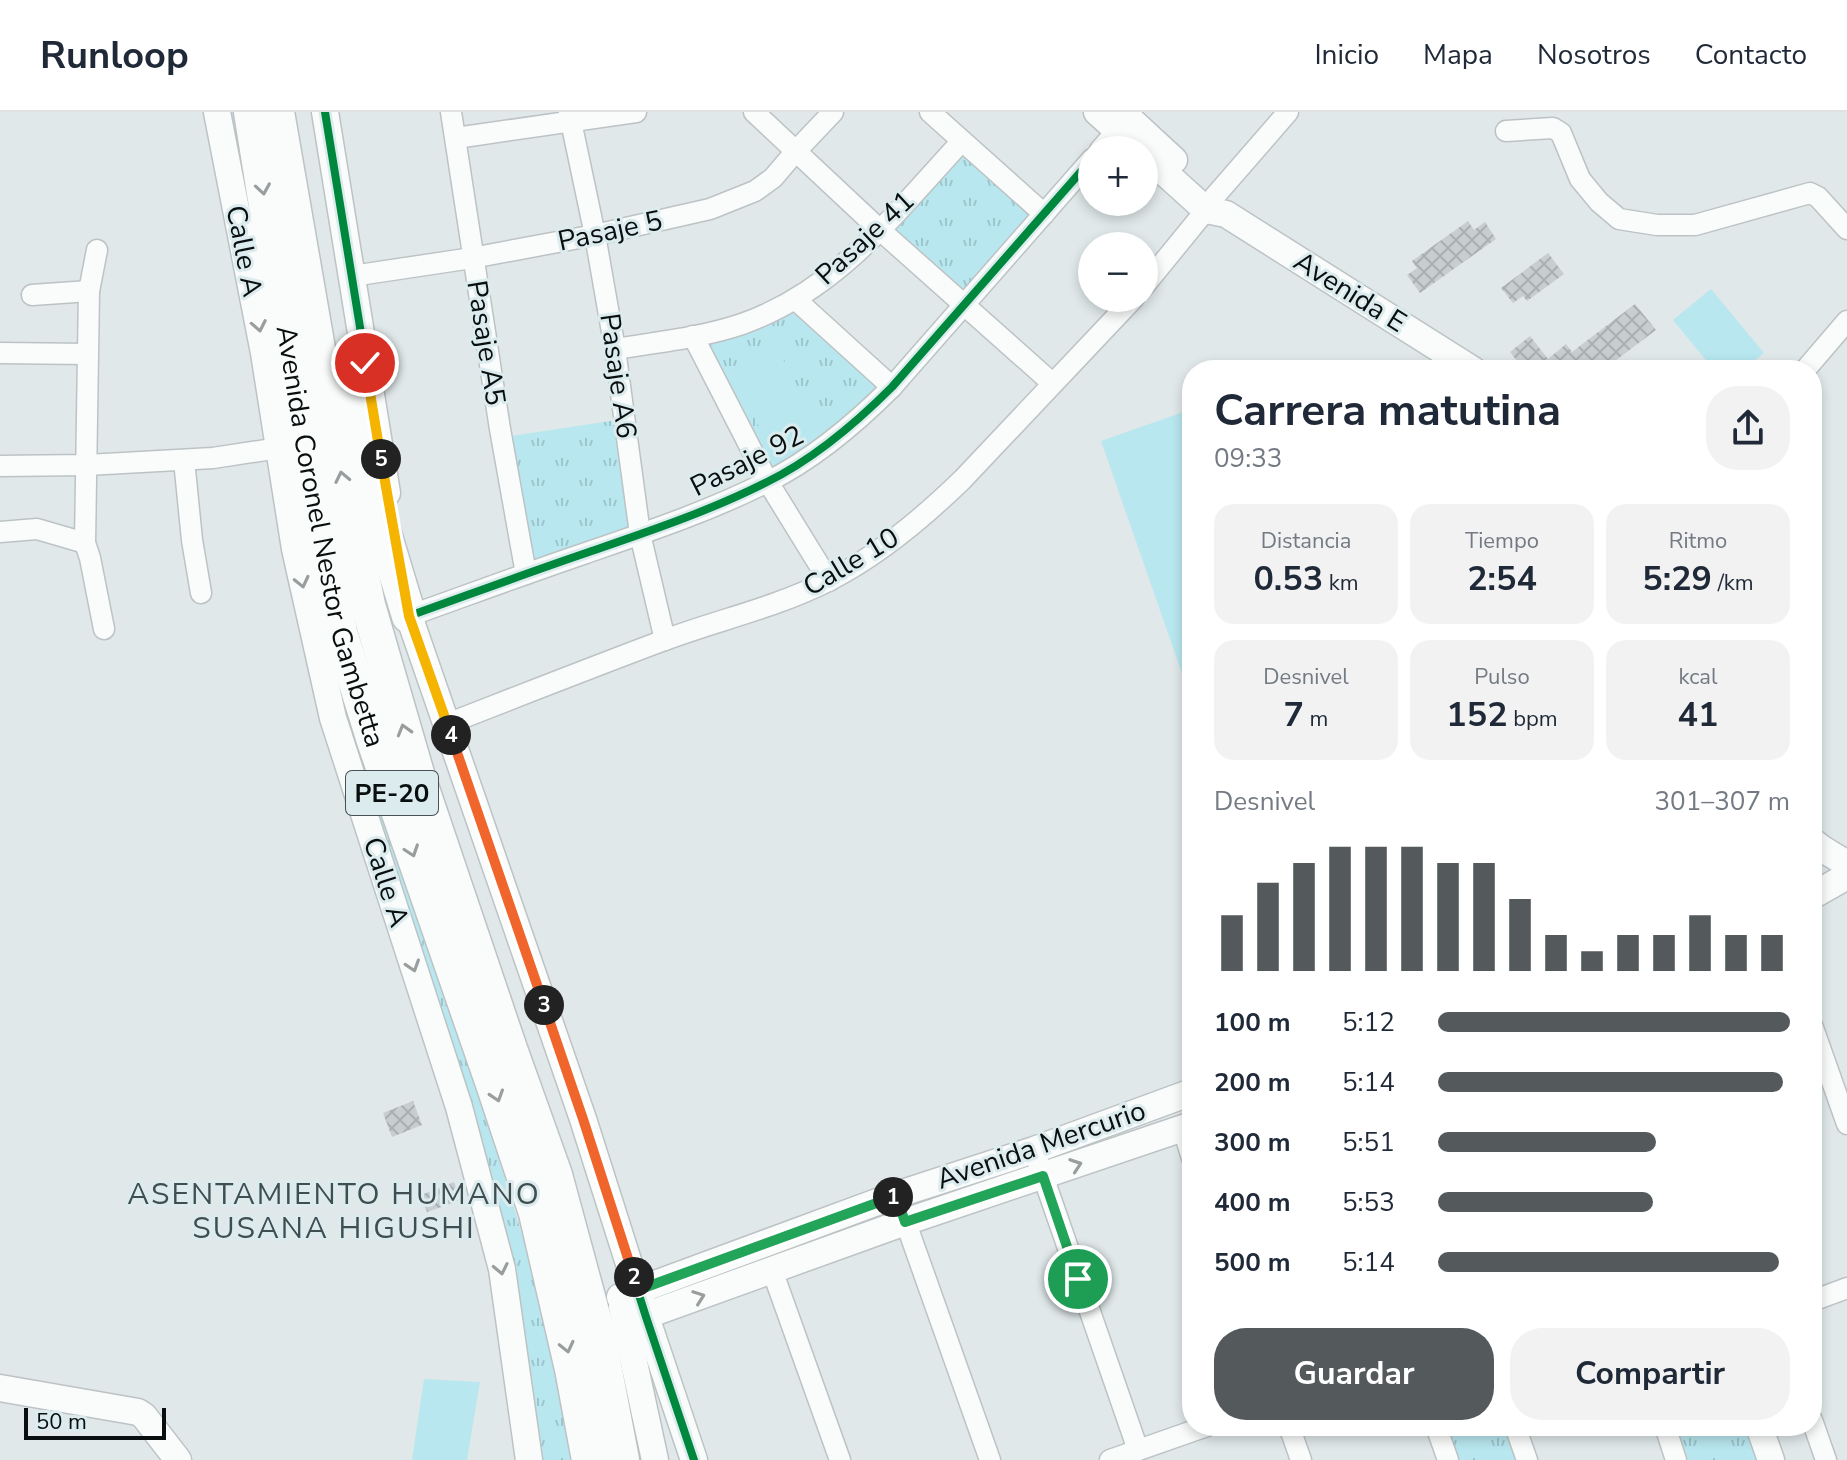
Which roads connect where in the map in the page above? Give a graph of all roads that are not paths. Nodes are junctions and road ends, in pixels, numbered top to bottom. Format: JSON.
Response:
{"nodes":[{"id":1,"x":217,"y":112,"type":"edge"},
{"id":2,"x":251,"y":112,"type":"edge"},
{"id":3,"x":277,"y":112,"type":"edge"},
{"id":4,"x":325,"y":112,"type":"edge"},
{"id":5,"x":451,"y":112,"type":"edge"},
{"id":6,"x":636,"y":112,"type":"edge"},
{"id":7,"x":754,"y":112,"type":"edge"},
{"id":8,"x":833,"y":112,"type":"edge"},
{"id":9,"x":930,"y":112,"type":"edge"},
{"id":10,"x":1097,"y":112,"type":"edge"},
{"id":11,"x":1288,"y":112,"type":"edge"},
{"id":12,"x":570,"y":116,"type":"edge"},
{"id":13,"x":1113,"y":131,"type":"edge"},
{"id":14,"x":1506,"y":131,"type":"dead end"},
{"id":15,"x":456,"y":138,"type":"junction"},
{"id":16,"x":962,"y":141,"type":"junction"},
{"id":17,"x":796,"y":151,"type":"junction"},
{"id":18,"x":1158,"y":164,"type":"edge"},
{"id":19,"x":1078,"y":175,"type":"edge"},
{"id":20,"x":290,"y":183,"type":"junction"},
{"id":21,"x":1216,"y":207,"type":"junction"},
{"id":22,"x":1044,"y":214,"type":"junction"},
{"id":23,"x":1847,"y":229,"type":"edge"},
{"id":24,"x":880,"y":230,"type":"junction"},
{"id":25,"x":595,"y":235,"type":"junction"},
{"id":26,"x":97,"y":250,"type":"dead end"},
{"id":27,"x":472,"y":258,"type":"junction"},
{"id":28,"x":1158,"y":271,"type":"edge"},
{"id":29,"x":352,"y":276,"type":"junction"},
{"id":30,"x":89,"y":291,"type":"junction"},
{"id":31,"x":32,"y":295,"type":"dead end"},
{"id":32,"x":795,"y":299,"type":"junction"},
{"id":33,"x":964,"y":307,"type":"junction"},
{"id":34,"x":1120,"y":312,"type":"edge"},
{"id":35,"x":1847,"y":321,"type":"edge"},
{"id":36,"x":693,"y":336,"type":"junction"},
{"id":37,"x":615,"y":349,"type":"junction"},
{"id":38,"x":0,"y":353,"type":"edge"},
{"id":39,"x":87,"y":354,"type":"junction"},
{"id":40,"x":1457,"y":360,"type":"edge"},
{"id":41,"x":1814,"y":360,"type":"edge"},
{"id":42,"x":1052,"y":383,"type":"junction"},
{"id":43,"x":892,"y":387,"type":"junction"},
{"id":44,"x":279,"y":448,"type":"junction"},
{"id":45,"x":184,"y":460,"type":"junction"},
{"id":46,"x":87,"y":465,"type":"junction"},
{"id":47,"x":0,"y":466,"type":"edge"},
{"id":48,"x":768,"y":482,"type":"junction"},
{"id":49,"x":0,"y":532,"type":"edge"},
{"id":50,"x":640,"y":534,"type":"junction"},
{"id":51,"x":85,"y":543,"type":"junction"},
{"id":52,"x":526,"y":574,"type":"junction"},
{"id":53,"x":829,"y":581,"type":"junction"},
{"id":54,"x":201,"y":593,"type":"dead end"},
{"id":55,"x":409,"y":616,"type":"junction"},
{"id":56,"x":104,"y":629,"type":"dead end"},
{"id":57,"x":665,"y":640,"type":"junction"},
{"id":58,"x":447,"y":724,"type":"junction"},
{"id":59,"x":1822,"y":852,"type":"edge"},
{"id":60,"x":1847,"y":864,"type":"edge"},
{"id":61,"x":1847,"y":876,"type":"edge"},
{"id":62,"x":1822,"y":890,"type":"edge"},
{"id":63,"x":1822,"y":1053,"type":"edge"},
{"id":64,"x":1182,"y":1096,"type":"edge"},
{"id":65,"x":1847,"y":1124,"type":"edge"},
{"id":66,"x":1182,"y":1129,"type":"edge"},
{"id":67,"x":1034,"y":1150,"type":"junction"},
{"id":68,"x":1043,"y":1176,"type":"junction"},
{"id":69,"x":896,"y":1195,"type":"junction"},
{"id":70,"x":905,"y":1222,"type":"junction"},
{"id":71,"x":772,"y":1270,"type":"junction"},
{"id":72,"x":1847,"y":1288,"type":"edge"},
{"id":73,"x":629,"y":1294,"type":"junction"},
{"id":74,"x":1822,"y":1297,"type":"edge"},
{"id":75,"x":636,"y":1320,"type":"junction"},
{"id":76,"x":0,"y":1388,"type":"edge"},
{"id":77,"x":1182,"y":1435,"type":"edge"},
{"id":78,"x":1293,"y":1436,"type":"edge"},
{"id":79,"x":1440,"y":1436,"type":"edge"},
{"id":80,"x":1519,"y":1436,"type":"edge"},
{"id":81,"x":1668,"y":1436,"type":"edge"},
{"id":82,"x":1763,"y":1436,"type":"edge"},
{"id":83,"x":1818,"y":1436,"type":"edge"},
{"id":84,"x":1138,"y":1450,"type":"junction"},
{"id":85,"x":178,"y":1460,"type":"edge"},
{"id":86,"x":529,"y":1460,"type":"edge"},
{"id":87,"x":589,"y":1460,"type":"edge"},
{"id":88,"x":622,"y":1460,"type":"edge"},
{"id":89,"x":655,"y":1460,"type":"edge"},
{"id":90,"x":694,"y":1460,"type":"edge"},
{"id":91,"x":840,"y":1460,"type":"edge"},
{"id":92,"x":990,"y":1460,"type":"edge"},
{"id":93,"x":1110,"y":1460,"type":"edge"},
{"id":94,"x":1301,"y":1460,"type":"edge"},
{"id":95,"x":1448,"y":1460,"type":"edge"},
{"id":96,"x":1527,"y":1460,"type":"edge"},
{"id":97,"x":1676,"y":1460,"type":"edge"},
{"id":98,"x":1771,"y":1460,"type":"edge"},
{"id":99,"x":1826,"y":1460,"type":"edge"}],
"edges":[{"from":1,"to":44,"type":"street","name":"Calle A","one_way":true},
{"from":2,"to":87,"type":"highway","name":"Avenida Coronel Nestor Gambetta","number":"PE-20","one_way":true},
{"from":3,"to":20,"type":"highway","name":"Avenida Coronel Nestor Gambetta","number":"PE-20"},
{"from":4,"to":29,"type":"street"},
{"from":5,"to":15,"type":"street","name":"Pasaje A5"},
{"from":6,"to":12,"type":"street"},
{"from":7,"to":17,"type":"street"},
{"from":8,"to":17,"type":"street","name":"Pasaje 5"},
{"from":9,"to":16,"type":"street"},
{"from":10,"to":13,"type":"street"},
{"from":11,"to":21,"type":"street"},
{"from":12,"to":15,"type":"street"},
{"from":12,"to":25,"type":"street","name":"Pasaje A6"},
{"from":13,"to":21,"type":"street"},
{"from":14,"to":23,"type":"street"},
{"from":15,"to":27,"type":"street","name":"Pasaje A5"},
{"from":16,"to":22,"type":"street"},
{"from":16,"to":24,"type":"street","name":"Pasaje 41"},
{"from":17,"to":24,"type":"street"},
{"from":17,"to":25,"type":"street","name":"Pasaje 5"},
{"from":18,"to":21,"type":"street"},
{"from":19,"to":22,"type":"street","name":"Pasaje 92"},
{"from":20,"to":55,"type":"highway"},
{"from":88,"to":20,"type":"highway","name":"Avenida Coronel Nestor Gambetta","number":"PE-20","one_way":true},
{"from":21,"to":28,"type":"street"},
{"from":21,"to":40,"type":"street","name":"Avenida E"},
{"from":22,"to":33,"type":"street","name":"Pasaje 92"},
{"from":24,"to":32,"type":"street","name":"Pasaje 41"},
{"from":24,"to":33,"type":"street"},
{"from":25,"to":27,"type":"street","name":"Pasaje 5"},
{"from":25,"to":37,"type":"street","name":"Pasaje A6"},
{"from":26,"to":30,"type":"street"},
{"from":27,"to":29,"type":"street","name":"Pasaje 5"},
{"from":27,"to":52,"type":"street","name":"Pasaje A5"},
{"from":29,"to":55,"type":"street"},
{"from":30,"to":31,"type":"street"},
{"from":30,"to":39,"type":"street"},
{"from":32,"to":36,"type":"street","name":"Pasaje 41"},
{"from":32,"to":43,"type":"street"},
{"from":33,"to":42,"type":"street"},
{"from":33,"to":43,"type":"street","name":"Pasaje 92"},
{"from":34,"to":42,"type":"street","name":"Calle 10"},
{"from":35,"to":41,"type":"street"},
{"from":36,"to":37,"type":"street","name":"Pasaje 41"},
{"from":36,"to":48,"type":"street"},
{"from":37,"to":50,"type":"street","name":"Pasaje A6"},
{"from":38,"to":39,"type":"street"},
{"from":39,"to":46,"type":"street"},
{"from":42,"to":53,"type":"street","name":"Calle 10"},
{"from":43,"to":48,"type":"street","name":"Pasaje 92"},
{"from":44,"to":45,"type":"street"},
{"from":44,"to":86,"type":"street","name":"Calle A","one_way":true},
{"from":45,"to":46,"type":"street"},
{"from":45,"to":54,"type":"street"},
{"from":46,"to":47,"type":"street"},
{"from":46,"to":51,"type":"street"},
{"from":48,"to":50,"type":"street","name":"Pasaje 92"},
{"from":48,"to":53,"type":"street"},
{"from":49,"to":51,"type":"street"},
{"from":50,"to":52,"type":"street","name":"Pasaje 92"},
{"from":50,"to":57,"type":"street","name":"Pasaje A6"},
{"from":51,"to":56,"type":"street"},
{"from":52,"to":55,"type":"street","name":"Pasaje 92"},
{"from":53,"to":57,"type":"street","name":"Calle 10"},
{"from":55,"to":58,"type":"street"},
{"from":57,"to":58,"type":"street","name":"Calle 10"},
{"from":58,"to":73,"type":"street"},
{"from":59,"to":60,"type":"street"},
{"from":61,"to":62,"type":"street"},
{"from":63,"to":65,"type":"street"},
{"from":64,"to":67,"type":"street","name":"Avenida Mercurio"},
{"from":68,"to":66,"type":"street","name":"Avenida Mercurio","one_way":true},
{"from":67,"to":68,"type":"street"},
{"from":67,"to":69,"type":"street","name":"Avenida Mercurio"},
{"from":68,"to":70,"type":"street","name":"Avenida Mercurio"},
{"from":68,"to":84,"type":"street"},
{"from":69,"to":70,"type":"street"},
{"from":69,"to":73,"type":"street","name":"Avenida Mercurio"},
{"from":70,"to":71,"type":"street","name":"Avenida Mercurio"},
{"from":70,"to":92,"type":"street"},
{"from":75,"to":71,"type":"street","name":"Avenida Mercurio","one_way":true},
{"from":71,"to":91,"type":"street"},
{"from":72,"to":74,"type":"street"},
{"from":73,"to":75,"type":"street"},
{"from":75,"to":89,"type":"street"},
{"from":75,"to":90,"type":"street"},
{"from":76,"to":85,"type":"street"},
{"from":77,"to":84,"type":"street"},
{"from":78,"to":94,"type":"street"},
{"from":79,"to":95,"type":"street"},
{"from":80,"to":96,"type":"street"},
{"from":81,"to":97,"type":"street"},
{"from":82,"to":98,"type":"street"},
{"from":83,"to":99,"type":"street"},
{"from":84,"to":93,"type":"street"}]}
